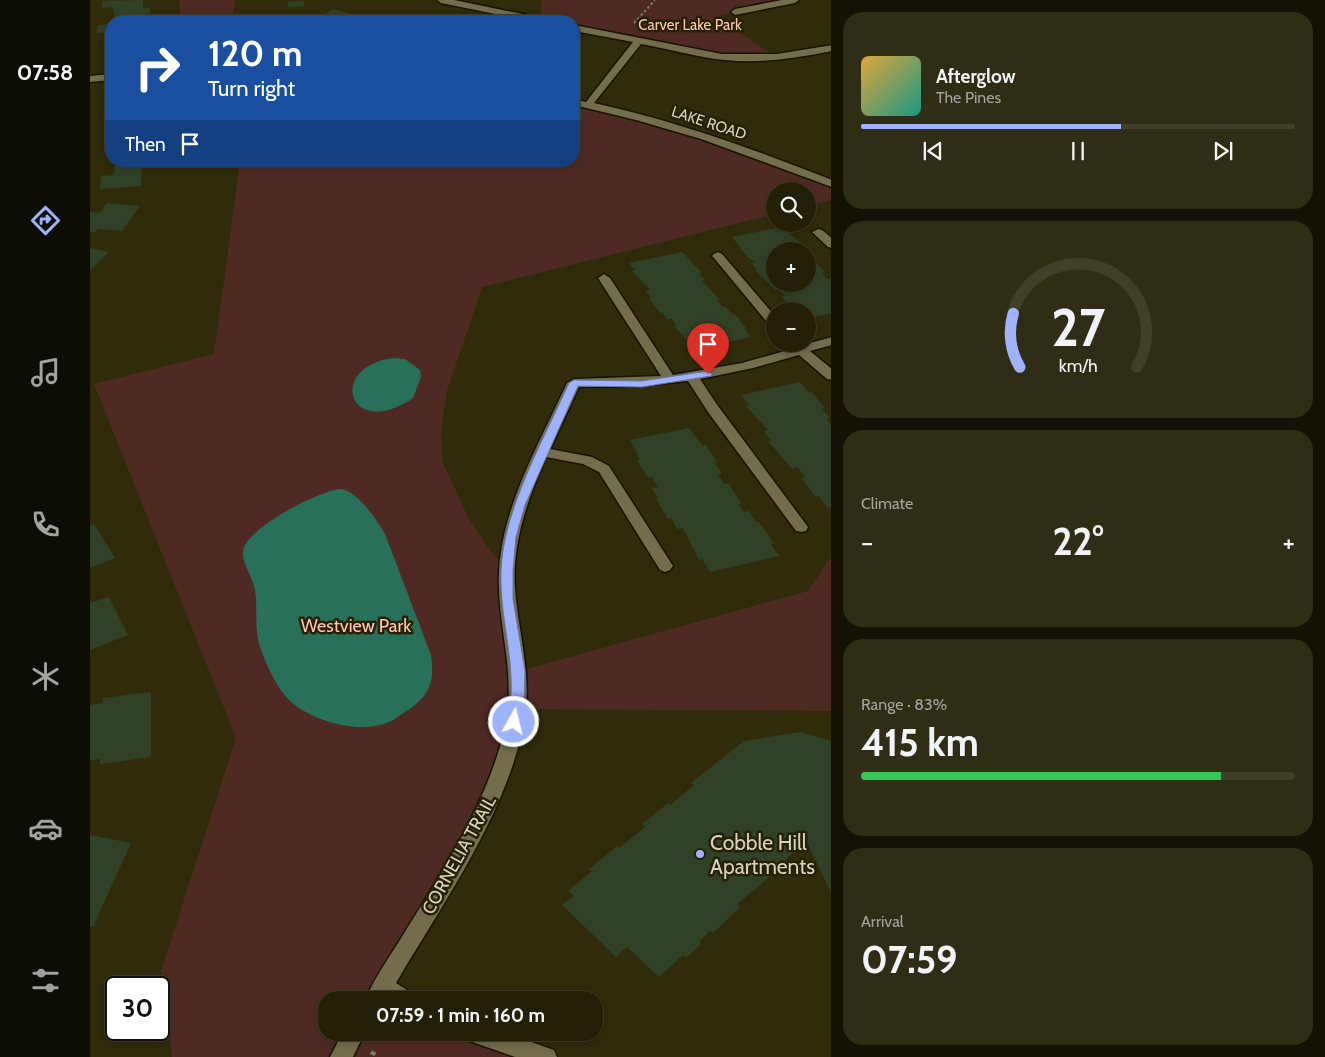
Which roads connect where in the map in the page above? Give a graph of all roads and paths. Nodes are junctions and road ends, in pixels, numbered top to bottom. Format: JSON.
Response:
{"nodes":[{"id":1,"x":441,"y":0,"type":"edge"},
{"id":2,"x":795,"y":0,"type":"edge"},
{"id":3,"x":735,"y":12,"type":"dead end"},
{"id":4,"x":513,"y":15,"type":"edge"},
{"id":5,"x":580,"y":29,"type":"edge"},
{"id":6,"x":639,"y":41,"type":"junction"},
{"id":7,"x":831,"y":48,"type":"edge"},
{"id":8,"x":105,"y":78,"type":"edge"},
{"id":9,"x":90,"y":79,"type":"edge"},
{"id":10,"x":580,"y":103,"type":"edge"},
{"id":11,"x":588,"y":105,"type":"junction"},
{"id":12,"x":831,"y":184,"type":"edge"},
{"id":13,"x":818,"y":232,"type":"dead end"},
{"id":14,"x":831,"y":245,"type":"edge"},
{"id":15,"x":718,"y":256,"type":"dead end"},
{"id":16,"x":604,"y":278,"type":"dead end"},
{"id":17,"x":766,"y":313,"type":"edge"},
{"id":18,"x":831,"y":341,"type":"edge"},
{"id":19,"x":816,"y":344,"type":"edge"},
{"id":20,"x":785,"y":352,"type":"edge"},
{"id":21,"x":804,"y":352,"type":"edge"},
{"id":22,"x":831,"y":376,"type":"edge"},
{"id":23,"x":692,"y":377,"type":"junction"},
{"id":24,"x":670,"y":380,"type":"junction"},
{"id":25,"x":543,"y":452,"type":"junction"},
{"id":26,"x":801,"y":527,"type":"dead end"},
{"id":27,"x":666,"y":566,"type":"dead end"},
{"id":28,"x":380,"y":991,"type":"edge"},
{"id":29,"x":351,"y":1041,"type":"edge"},
{"id":30,"x":498,"y":1041,"type":"edge"},
{"id":31,"x":341,"y":1057,"type":"edge"},
{"id":32,"x":546,"y":1057,"type":"edge"}],
"edges":[{"from":1,"to":4,"type":"street"},
{"from":2,"to":3,"type":"street"},
{"from":5,"to":6,"type":"street"},
{"from":6,"to":7,"type":"street"},
{"from":6,"to":11,"type":"street"},
{"from":8,"to":9,"type":"street"},
{"from":10,"to":11,"type":"street","name":"LAKE ROAD"},
{"from":11,"to":12,"type":"street","name":"LAKE ROAD"},
{"from":13,"to":14,"type":"street"},
{"from":15,"to":17,"type":"street"},
{"from":16,"to":24,"type":"street"},
{"from":18,"to":19,"type":"street"},
{"from":20,"to":23,"type":"street"},
{"from":21,"to":22,"type":"street"},
{"from":23,"to":24,"type":"street"},
{"from":23,"to":26,"type":"street"},
{"from":24,"to":25,"type":"street","name":"CORNELIA TRAIL"},
{"from":25,"to":27,"type":"street"},
{"from":25,"to":28,"type":"street","name":"CORNELIA TRAIL"},
{"from":29,"to":31,"type":"street"},
{"from":30,"to":32,"type":"street"}]}
